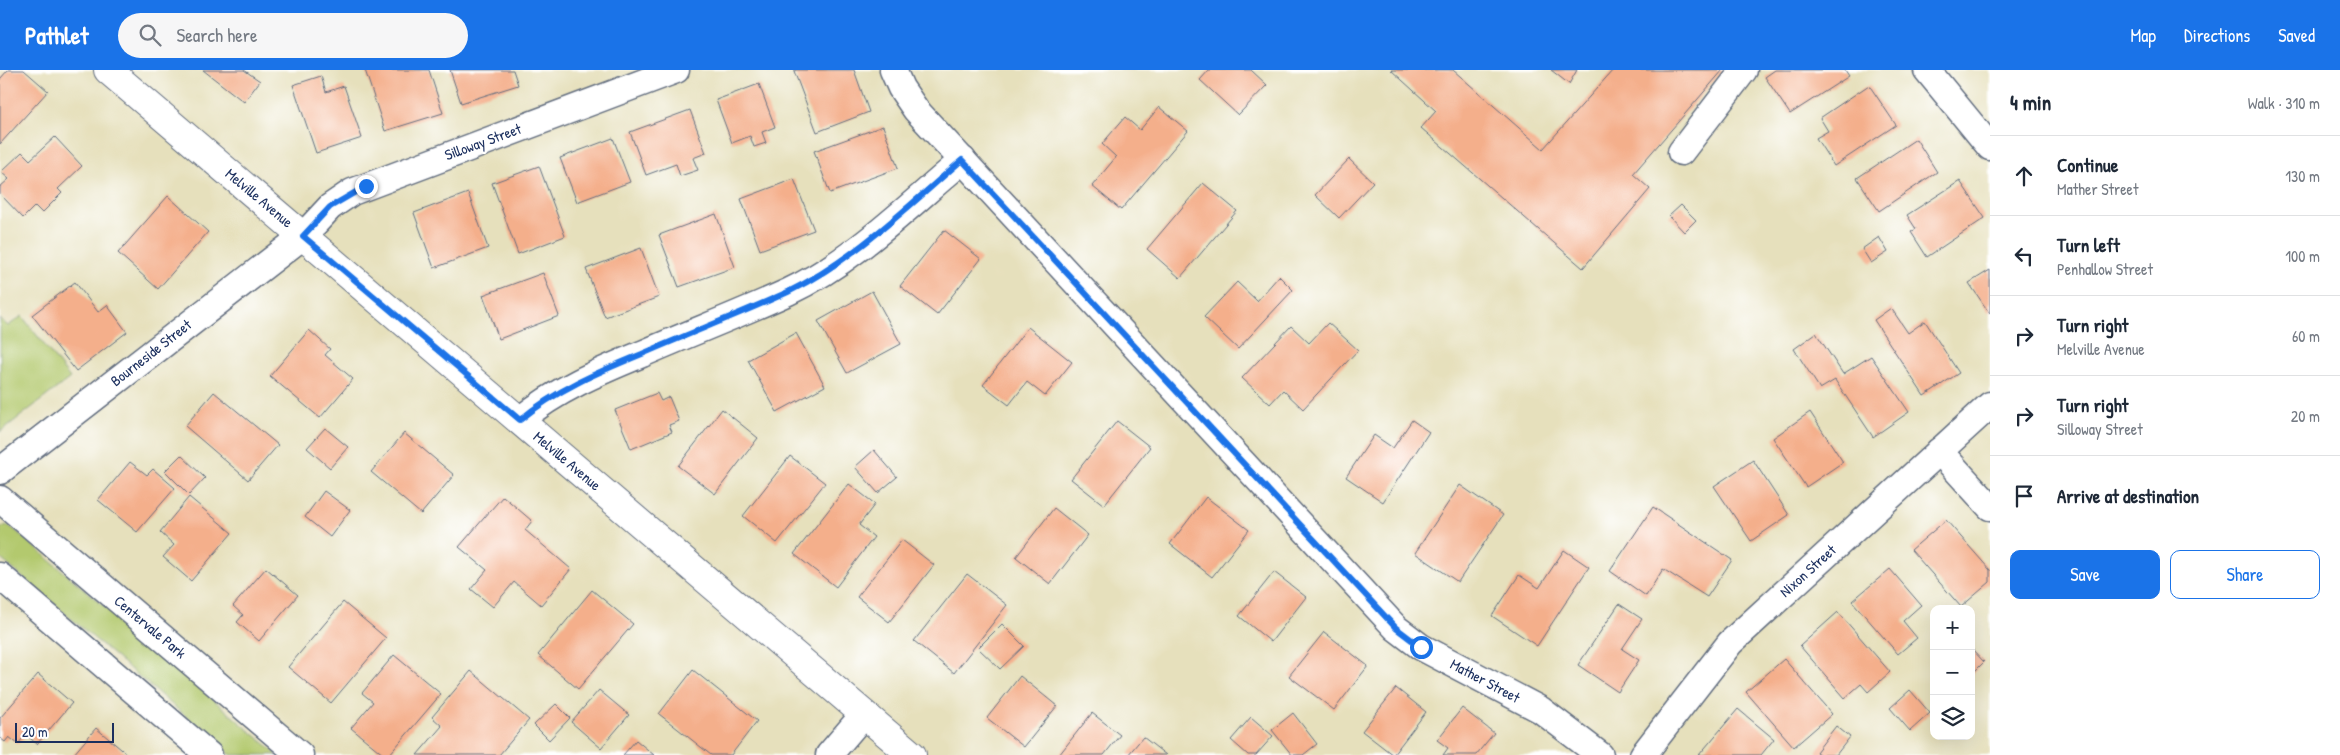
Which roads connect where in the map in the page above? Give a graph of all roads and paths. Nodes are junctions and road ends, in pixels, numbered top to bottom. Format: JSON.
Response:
{"nodes":[{"id":1,"x":108,"y":70,"type":"edge"},
{"id":2,"x":676,"y":70,"type":"edge"},
{"id":3,"x":893,"y":70,"type":"edge"},
{"id":4,"x":1744,"y":70,"type":"edge"},
{"id":5,"x":1926,"y":70,"type":"edge"},
{"id":6,"x":1990,"y":147,"type":"edge"},
{"id":7,"x":1681,"y":152,"type":"dead end"},
{"id":8,"x":962,"y":160,"type":"junction"},
{"id":9,"x":303,"y":236,"type":"junction"},
{"id":10,"x":1990,"y":404,"type":"edge"},
{"id":11,"x":520,"y":420,"type":"junction"},
{"id":12,"x":1939,"y":451,"type":"junction"},
{"id":13,"x":0,"y":471,"type":"edge"},
{"id":14,"x":0,"y":499,"type":"edge"},
{"id":15,"x":1990,"y":507,"type":"edge"},
{"id":16,"x":0,"y":576,"type":"edge"},
{"id":17,"x":864,"y":714,"type":"junction"},
{"id":18,"x":209,"y":755,"type":"edge"},
{"id":19,"x":300,"y":755,"type":"edge"},
{"id":20,"x":829,"y":755,"type":"edge"},
{"id":21,"x":912,"y":755,"type":"edge"},
{"id":22,"x":1600,"y":755,"type":"edge"},
{"id":23,"x":1643,"y":755,"type":"edge"}],
"edges":[{"from":1,"to":9,"type":"street","name":"Melville Avenue"},
{"from":2,"to":9,"type":"street","name":"Silloway Street"},
{"from":3,"to":8,"type":"street","name":"Mather Street"},
{"from":4,"to":7,"type":"street"},
{"from":5,"to":6,"type":"street"},
{"from":8,"to":11,"type":"street"},
{"from":8,"to":22,"type":"street","name":"Mather Street"},
{"from":9,"to":11,"type":"street","name":"Melville Avenue"},
{"from":9,"to":13,"type":"street","name":"Bourneside Street"},
{"from":10,"to":12,"type":"street","name":"Nixon Street"},
{"from":11,"to":17,"type":"street","name":"Melville Avenue"},
{"from":12,"to":15,"type":"street"},
{"from":12,"to":23,"type":"street","name":"Nixon Street"},
{"from":14,"to":19,"type":"street","name":"Centervale Park"},
{"from":16,"to":18,"type":"street"},
{"from":17,"to":20,"type":"street"},
{"from":17,"to":21,"type":"street","name":"Melville Avenue"}]}
